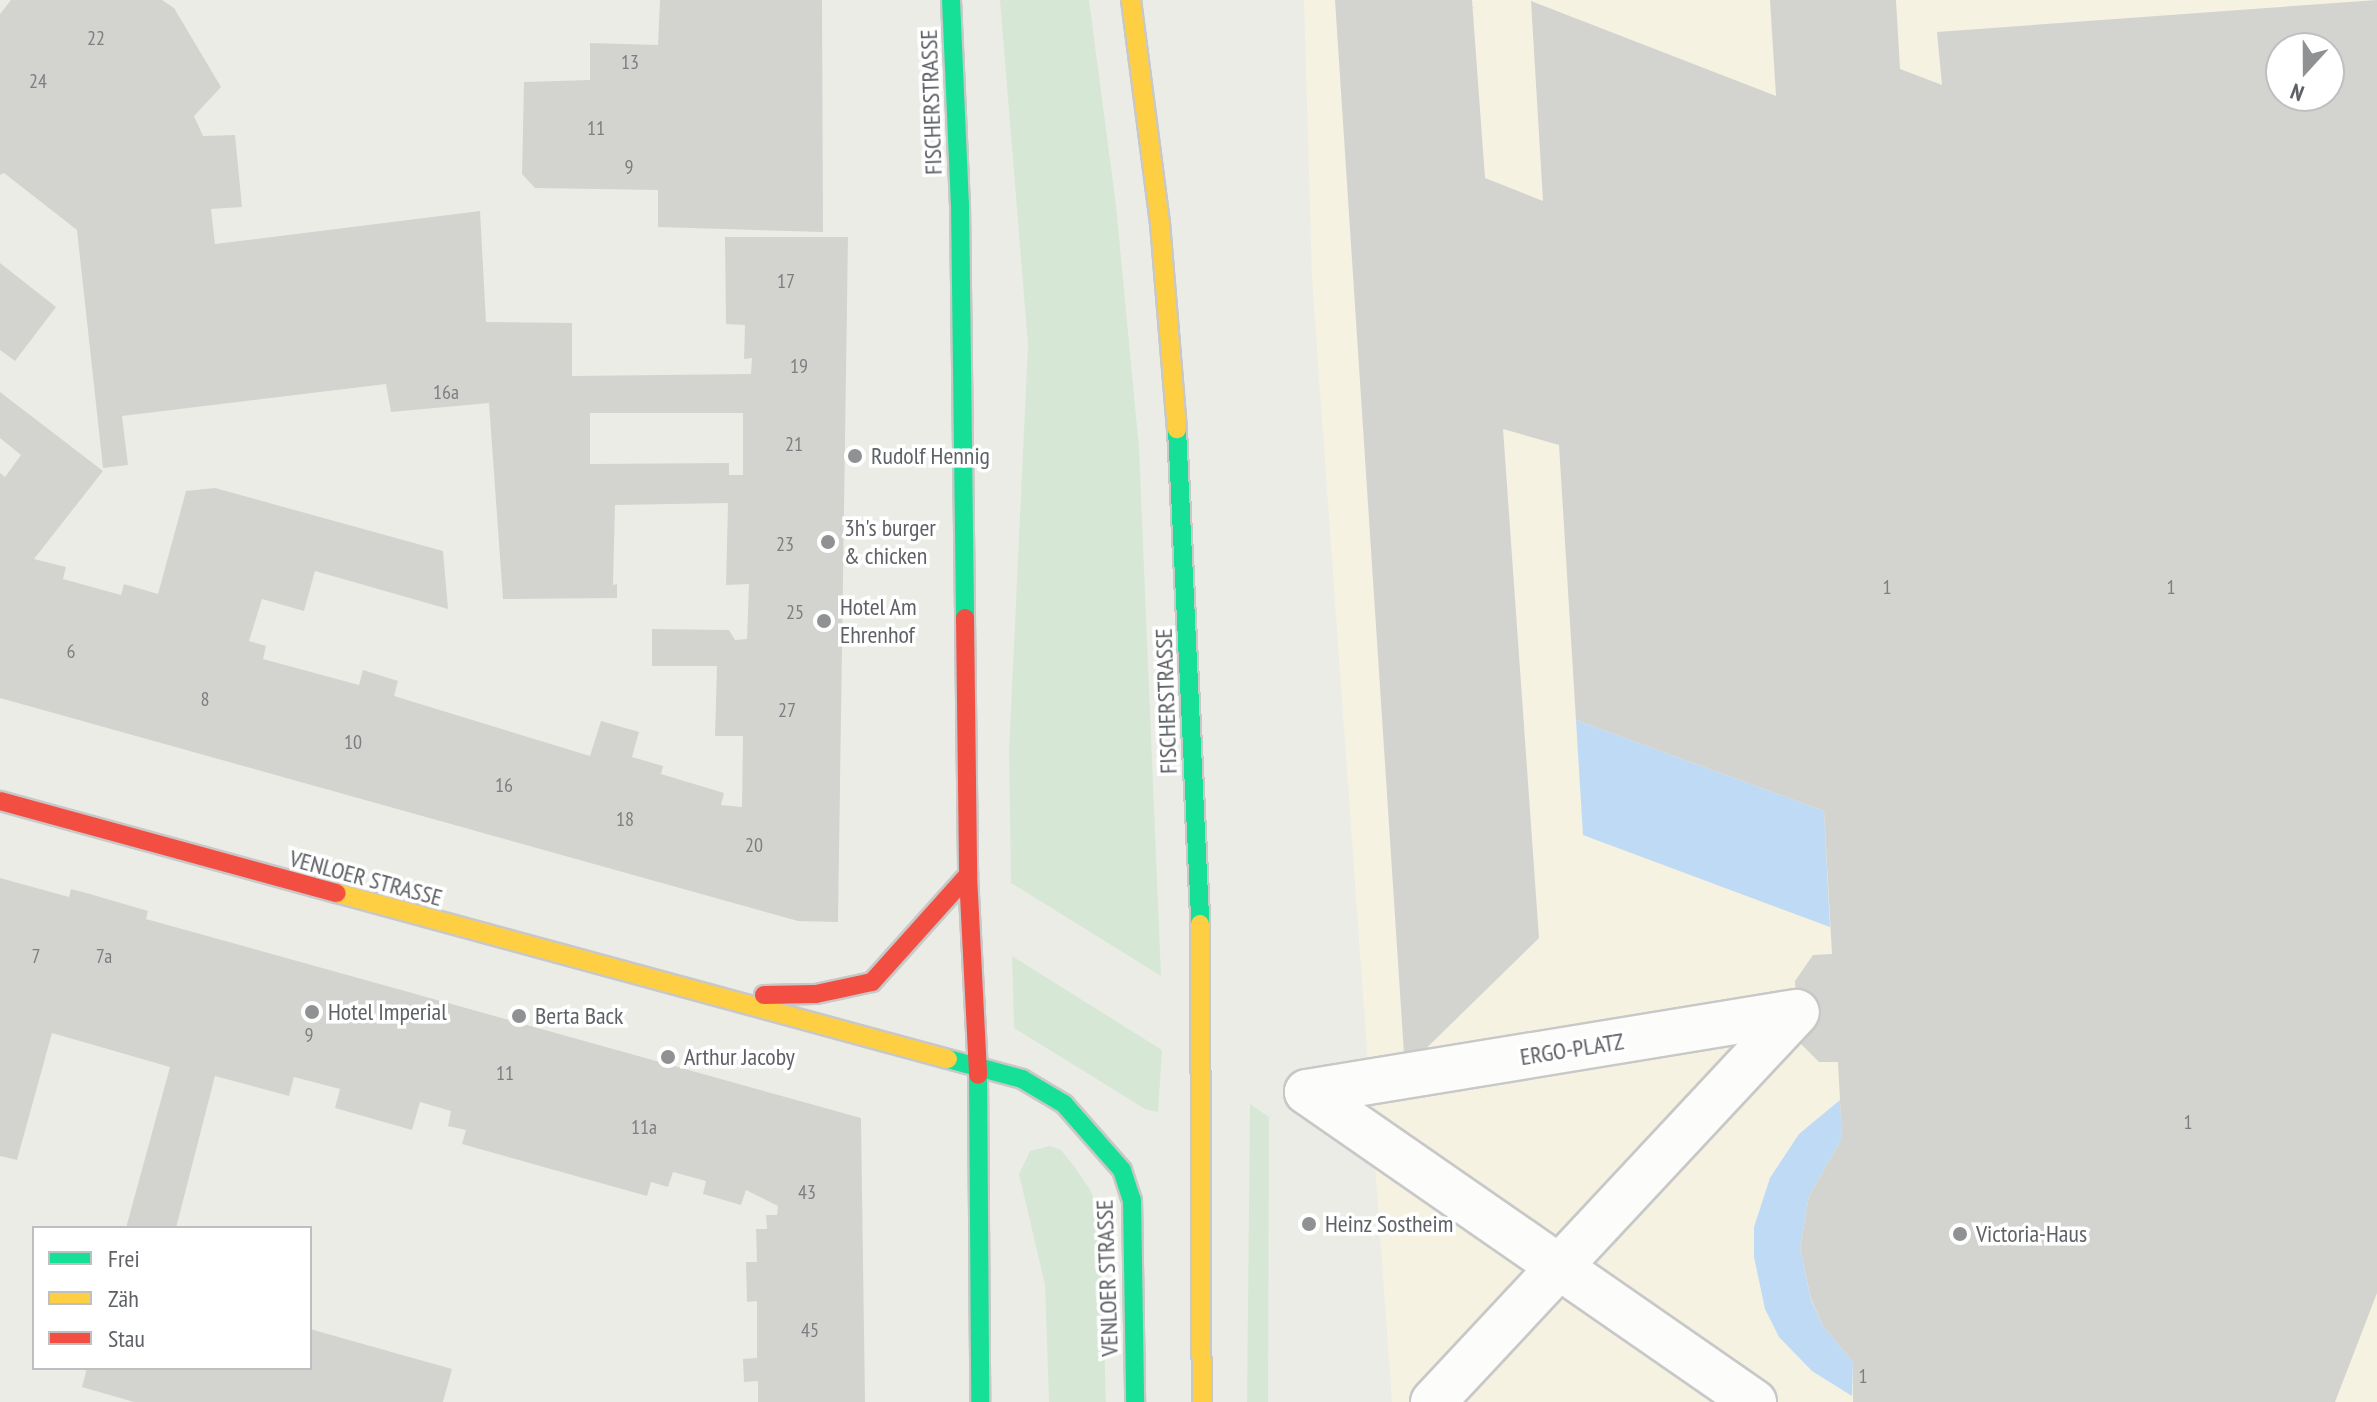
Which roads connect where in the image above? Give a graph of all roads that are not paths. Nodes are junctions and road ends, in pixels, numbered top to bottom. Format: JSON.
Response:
{"nodes":[{"id":1,"x":951,"y":0,"type":"edge"},
{"id":2,"x":1131,"y":0,"type":"edge"},
{"id":3,"x":0,"y":801,"type":"edge"},
{"id":4,"x":968,"y":875,"type":"junction"},
{"id":5,"x":722,"y":996,"type":"junction"},
{"id":6,"x":978,"y":1068,"type":"junction"},
{"id":7,"x":1559,"y":1267,"type":"junction"},
{"id":8,"x":984,"y":1390,"type":"edge"},
{"id":9,"x":1135,"y":1402,"type":"edge"},
{"id":10,"x":1202,"y":1402,"type":"edge"},
{"id":11,"x":1433,"y":1402,"type":"edge"},
{"id":12,"x":1754,"y":1402,"type":"edge"}],
"edges":[{"from":1,"to":4,"type":"main road","name":"FISCHERSTRASSE"},
{"from":2,"to":10,"type":"main road","name":"FISCHERSTRASSE"},
{"from":3,"to":5,"type":"main road","name":"VENLOER STRASSE"},
{"from":4,"to":5,"type":"main road","name":"VENLOER STRASSE"},
{"from":4,"to":6,"type":"main road","name":"FISCHERSTRASSE"},
{"from":5,"to":6,"type":"main road","name":"VENLOER STRASSE"},
{"from":6,"to":8,"type":"main road","name":"FISCHERSTRASSE"},
{"from":6,"to":9,"type":"main road","name":"VENLOER STRASSE"},
{"from":7,"to":7,"type":"street","name":"ERGO-PLATZ"},
{"from":7,"to":11,"type":"street","name":"ERGO-PLATZ"},
{"from":7,"to":12,"type":"street","name":"ERGO-PLATZ"}]}
